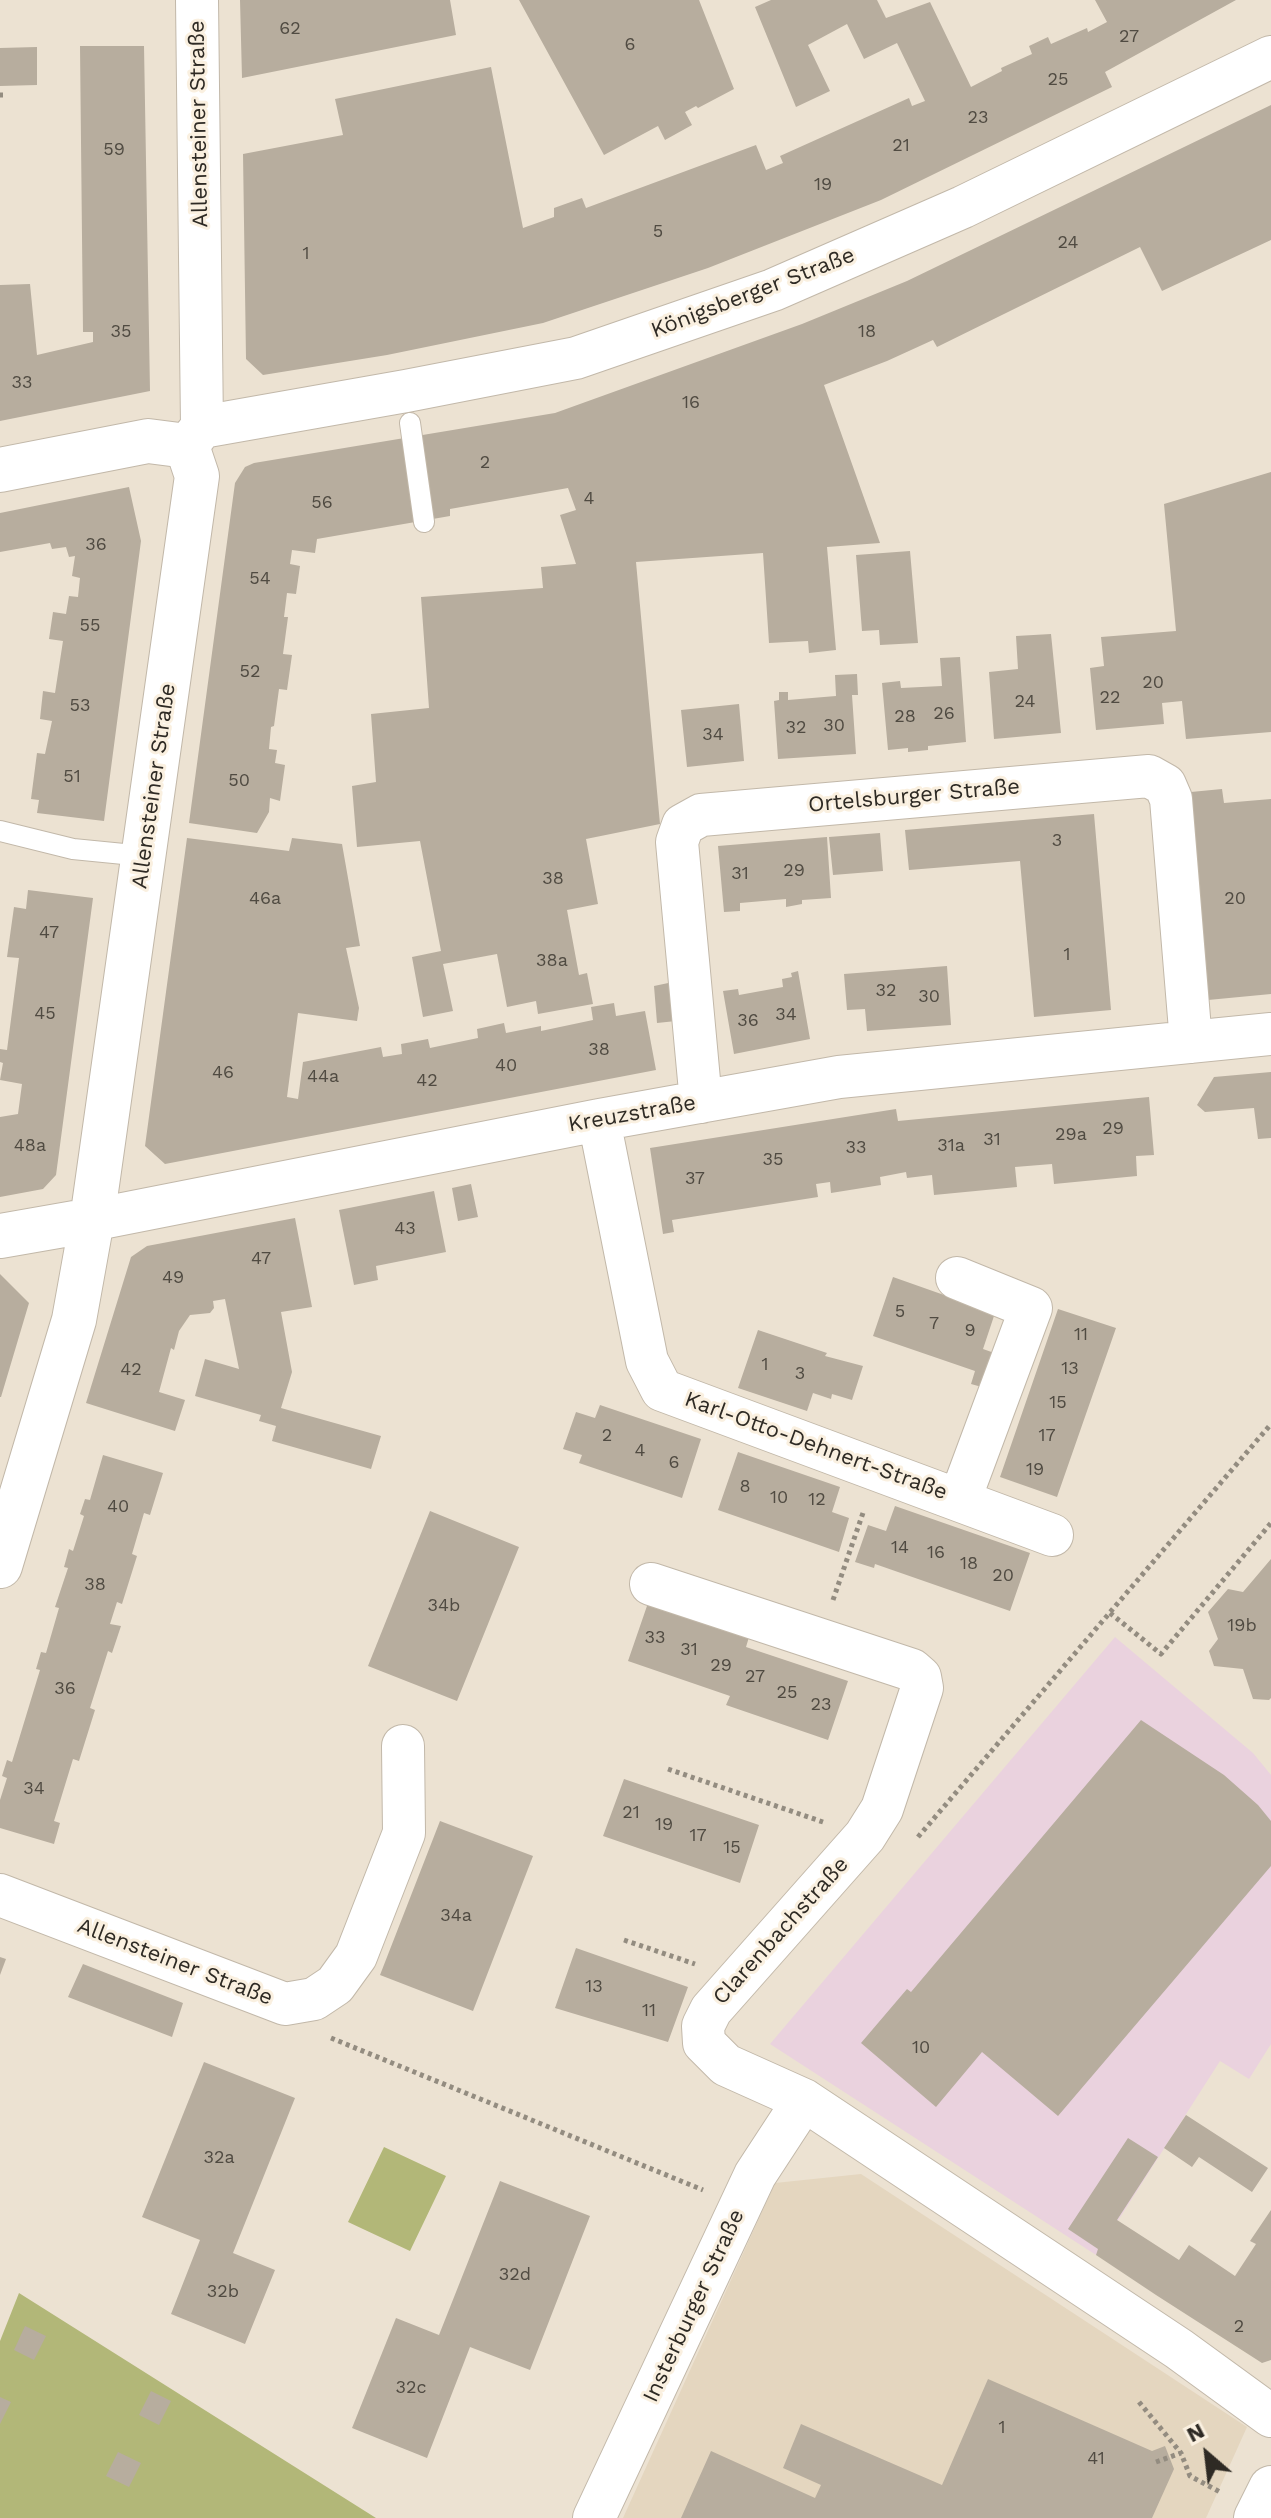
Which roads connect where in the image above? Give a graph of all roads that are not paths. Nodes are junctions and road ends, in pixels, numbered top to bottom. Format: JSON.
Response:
{"nodes":[{"id":1,"x":197,"y":0,"type":"edge"},
{"id":2,"x":1271,"y":57,"type":"edge"},
{"id":3,"x":410,"y":423,"type":"dead end"},
{"id":4,"x":195,"y":436,"type":"junction"},
{"id":5,"x":0,"y":470,"type":"edge"},
{"id":6,"x":424,"y":522,"type":"dead end"},
{"id":7,"x":0,"y":831,"type":"edge"},
{"id":8,"x":144,"y":856,"type":"junction"},
{"id":9,"x":1271,"y":1034,"type":"edge"},
{"id":10,"x":1191,"y":1042,"type":"junction"},
{"id":11,"x":701,"y":1102,"type":"junction"},
{"id":12,"x":599,"y":1120,"type":"junction"},
{"id":13,"x":92,"y":1220,"type":"junction"},
{"id":14,"x":0,"y":1236,"type":"edge"},
{"id":15,"x":957,"y":1278,"type":"dead end"},
{"id":16,"x":960,"y":1499,"type":"junction"},
{"id":17,"x":1052,"y":1535,"type":"dead end"},
{"id":18,"x":0,"y":1566,"type":"edge"},
{"id":19,"x":651,"y":1584,"type":"dead end"},
{"id":20,"x":403,"y":1746,"type":"dead end"},
{"id":21,"x":0,"y":1895,"type":"edge"},
{"id":22,"x":804,"y":2100,"type":"junction"},
{"id":23,"x":1271,"y":2416,"type":"edge"},
{"id":24,"x":1271,"y":2488,"type":"edge"},
{"id":25,"x":1241,"y":2507,"type":"edge"},
{"id":26,"x":594,"y":2518,"type":"edge"}],
"edges":[{"from":1,"to":4,"type":"street","name":"Allensteiner Straße"},
{"from":2,"to":4,"type":"street","name":"Königsberger Straße"},
{"from":3,"to":6,"type":"lane"},
{"from":4,"to":5,"type":"street"},
{"from":4,"to":8,"type":"street","name":"Allensteiner Straße"},
{"from":7,"to":8,"type":"lane"},
{"from":8,"to":13,"type":"street","name":"Allensteiner Straße"},
{"from":9,"to":10,"type":"street","name":"Kreuzstraße"},
{"from":10,"to":11,"type":"street","name":"Kreuzstraße"},
{"from":10,"to":11,"type":"street","name":"Ortelsburger Straße"},
{"from":11,"to":12,"type":"street","name":"Kreuzstraße"},
{"from":12,"to":13,"type":"street","name":"Kreuzstraße"},
{"from":12,"to":16,"type":"street","name":"Karl-Otto-Dehnert-Straße"},
{"from":13,"to":14,"type":"street","name":"Kreuzstraße"},
{"from":13,"to":18,"type":"street","name":"Allensteiner Straße"},
{"from":15,"to":16,"type":"street","name":"Karl-Otto-Dehnert-Straße"},
{"from":16,"to":17,"type":"street","name":"Karl-Otto-Dehnert-Straße"},
{"from":19,"to":22,"type":"street","name":"Clarenbachstraße"},
{"from":20,"to":21,"type":"street","name":"Allensteiner Straße"},
{"from":22,"to":23,"type":"street","name":"Clarenbachstraße"},
{"from":22,"to":26,"type":"street","name":"Insterburger Straße"},
{"from":24,"to":25,"type":"street"}]}
